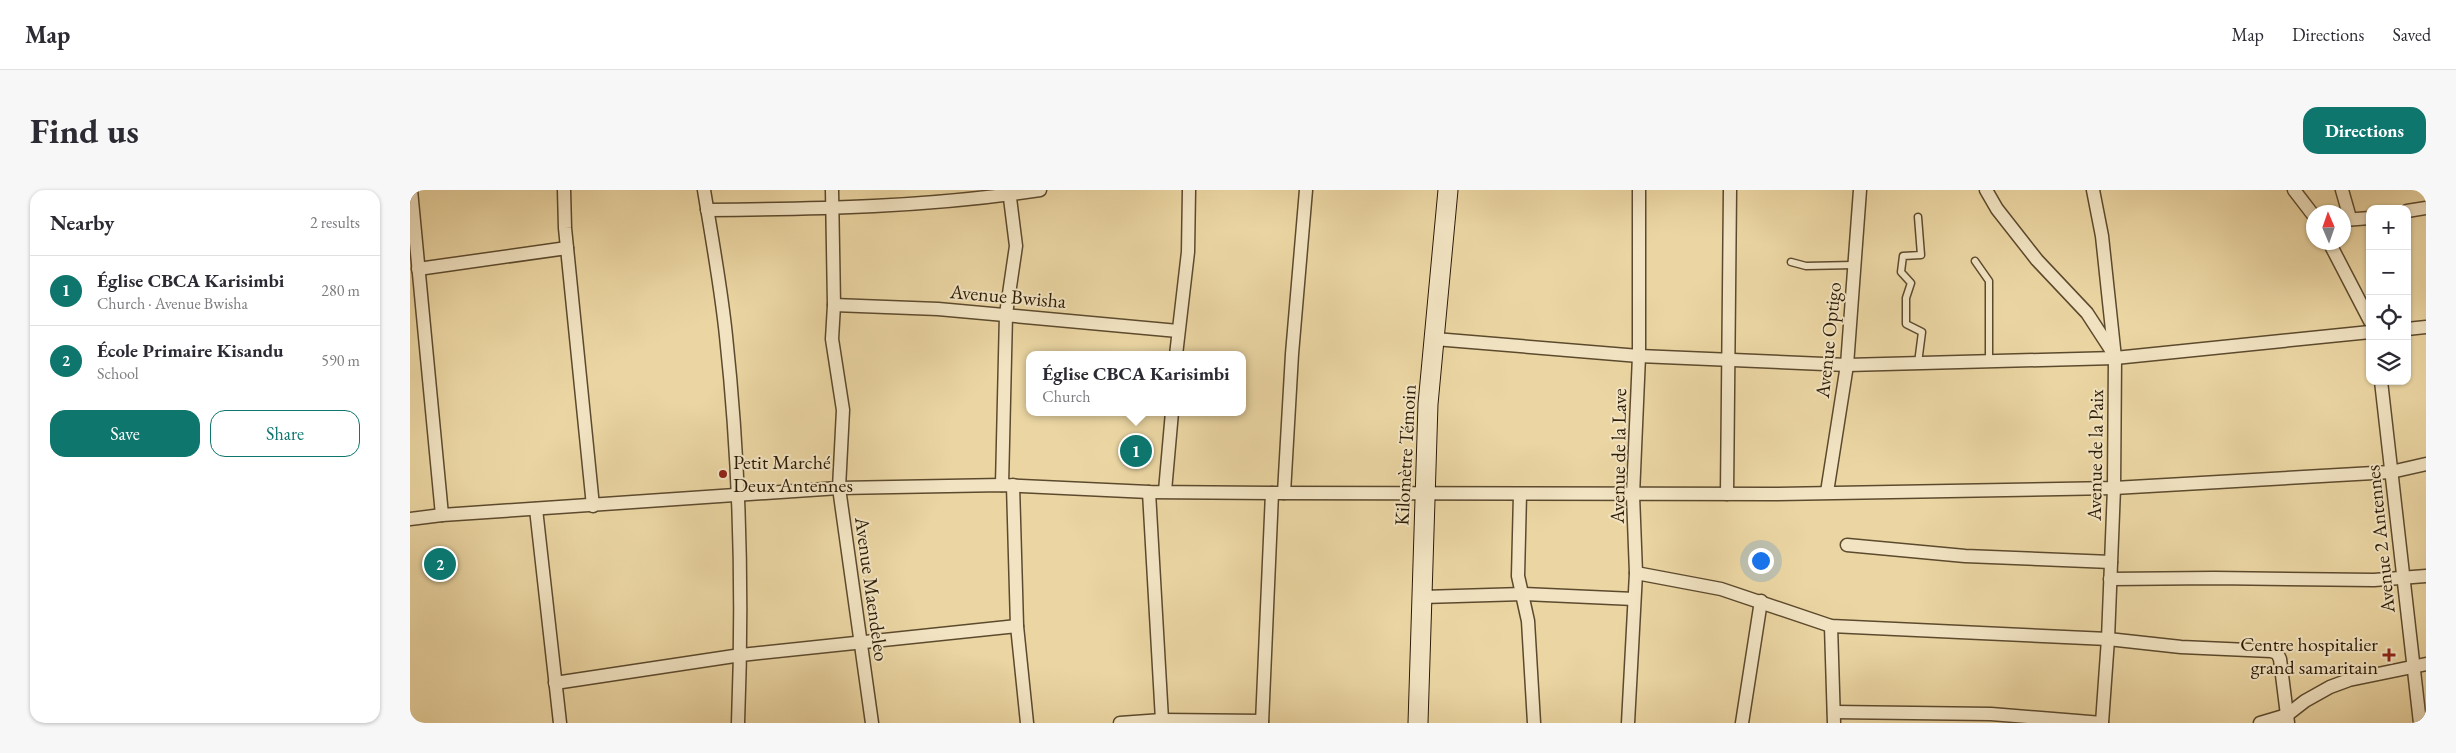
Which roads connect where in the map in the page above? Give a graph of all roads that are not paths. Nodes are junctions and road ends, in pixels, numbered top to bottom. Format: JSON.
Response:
{"nodes":[{"id":1,"x":411,"y":190,"type":"edge"},
{"id":2,"x":564,"y":190,"type":"edge"},
{"id":3,"x":704,"y":190,"type":"edge"},
{"id":4,"x":832,"y":190,"type":"edge"},
{"id":5,"x":1040,"y":190,"type":"edge"},
{"id":6,"x":1189,"y":190,"type":"edge"},
{"id":7,"x":1306,"y":190,"type":"edge"},
{"id":8,"x":1448,"y":190,"type":"edge"},
{"id":9,"x":1639,"y":190,"type":"edge"},
{"id":10,"x":1730,"y":190,"type":"edge"},
{"id":11,"x":1860,"y":190,"type":"edge"},
{"id":12,"x":1986,"y":190,"type":"edge"},
{"id":13,"x":2092,"y":190,"type":"edge"},
{"id":14,"x":2294,"y":190,"type":"edge"},
{"id":15,"x":2342,"y":190,"type":"edge"},
{"id":16,"x":1010,"y":192,"type":"edge"},
{"id":17,"x":411,"y":204,"type":"edge"},
{"id":18,"x":2345,"y":205,"type":"edge"},
{"id":19,"x":2306,"y":206,"type":"edge"},
{"id":20,"x":832,"y":208,"type":"junction"},
{"id":21,"x":2426,"y":208,"type":"edge"},
{"id":22,"x":707,"y":210,"type":"junction"},
{"id":23,"x":2411,"y":211,"type":"edge"},
{"id":24,"x":1918,"y":217,"type":"dead end"},
{"id":25,"x":2366,"y":218,"type":"edge"},
{"id":26,"x":2351,"y":219,"type":"edge"},
{"id":27,"x":567,"y":248,"type":"junction"},
{"id":28,"x":2333,"y":250,"type":"edge"},
{"id":29,"x":1975,"y":261,"type":"dead end"},
{"id":30,"x":1791,"y":262,"type":"dead end"},
{"id":31,"x":1854,"y":265,"type":"junction"},
{"id":32,"x":418,"y":269,"type":"junction"},
{"id":33,"x":834,"y":304,"type":"junction"},
{"id":34,"x":2366,"y":313,"type":"edge"},
{"id":35,"x":1006,"y":314,"type":"junction"},
{"id":36,"x":2426,"y":327,"type":"edge"},
{"id":37,"x":2411,"y":329,"type":"edge"},
{"id":38,"x":1178,"y":331,"type":"junction"},
{"id":39,"x":2366,"y":332,"type":"edge"},
{"id":40,"x":1435,"y":338,"type":"junction"},
{"id":41,"x":1176,"y":351,"type":"edge"},
{"id":42,"x":1639,"y":356,"type":"junction"},
{"id":43,"x":2116,"y":358,"type":"junction"},
{"id":44,"x":1728,"y":360,"type":"junction"},
{"id":45,"x":1989,"y":361,"type":"junction"},
{"id":46,"x":1918,"y":363,"type":"junction"},
{"id":47,"x":1847,"y":365,"type":"junction"},
{"id":48,"x":2381,"y":385,"type":"edge"},
{"id":49,"x":1172,"y":416,"type":"edge"},
{"id":50,"x":2426,"y":464,"type":"edge"},
{"id":51,"x":2391,"y":472,"type":"junction"},
{"id":52,"x":1008,"y":485,"type":"junction"},
{"id":53,"x":839,"y":488,"type":"junction"},
{"id":54,"x":2114,"y":488,"type":"junction"},
{"id":55,"x":1149,"y":492,"type":"junction"},
{"id":56,"x":1165,"y":492,"type":"junction"},
{"id":57,"x":1827,"y":492,"type":"junction"},
{"id":58,"x":1278,"y":493,"type":"junction"},
{"id":59,"x":1520,"y":494,"type":"junction"},
{"id":60,"x":1727,"y":494,"type":"junction"},
{"id":61,"x":739,"y":495,"type":"junction"},
{"id":62,"x":1425,"y":495,"type":"junction"},
{"id":63,"x":1633,"y":495,"type":"junction"},
{"id":64,"x":593,"y":506,"type":"junction"},
{"id":65,"x":536,"y":510,"type":"junction"},
{"id":66,"x":442,"y":515,"type":"junction"},
{"id":67,"x":410,"y":519,"type":"edge"},
{"id":68,"x":1847,"y":545,"type":"dead end"},
{"id":69,"x":2111,"y":562,"type":"junction"},
{"id":70,"x":1636,"y":573,"type":"junction"},
{"id":71,"x":2426,"y":576,"type":"edge"},
{"id":72,"x":2110,"y":579,"type":"junction"},
{"id":73,"x":2402,"y":579,"type":"junction"},
{"id":74,"x":1523,"y":594,"type":"junction"},
{"id":75,"x":1422,"y":597,"type":"junction"},
{"id":76,"x":1634,"y":598,"type":"junction"},
{"id":77,"x":1761,"y":601,"type":"junction"},
{"id":78,"x":1017,"y":626,"type":"junction"},
{"id":79,"x":1831,"y":626,"type":"junction"},
{"id":80,"x":2108,"y":640,"type":"junction"},
{"id":81,"x":860,"y":642,"type":"junction"},
{"id":82,"x":740,"y":655,"type":"junction"},
{"id":83,"x":2426,"y":664,"type":"edge"},
{"id":84,"x":2413,"y":666,"type":"junction"},
{"id":85,"x":555,"y":683,"type":"junction"},
{"id":86,"x":1834,"y":717,"type":"edge"},
{"id":87,"x":2287,"y":719,"type":"edge"},
{"id":88,"x":1163,"y":722,"type":"edge"},
{"id":89,"x":1262,"y":722,"type":"edge"},
{"id":90,"x":560,"y":723,"type":"edge"},
{"id":91,"x":738,"y":723,"type":"edge"},
{"id":92,"x":872,"y":723,"type":"edge"},
{"id":93,"x":1027,"y":723,"type":"edge"},
{"id":94,"x":1120,"y":723,"type":"edge"},
{"id":95,"x":1418,"y":723,"type":"edge"},
{"id":96,"x":1534,"y":723,"type":"edge"},
{"id":97,"x":1628,"y":723,"type":"edge"},
{"id":98,"x":1742,"y":723,"type":"edge"},
{"id":99,"x":2102,"y":723,"type":"edge"},
{"id":100,"x":2260,"y":723,"type":"edge"},
{"id":101,"x":2420,"y":723,"type":"edge"}],
"edges":[{"from":1,"to":17,"type":"street"},
{"from":2,"to":27,"type":"street"},
{"from":3,"to":22,"type":"street"},
{"from":4,"to":20,"type":"street","name":"Avenue Maendeleo"},
{"from":5,"to":16,"type":"street"},
{"from":6,"to":38,"type":"street"},
{"from":7,"to":58,"type":"street"},
{"from":8,"to":40,"type":"main road","name":"Kilomètre Témoin"},
{"from":9,"to":42,"type":"street","name":"Avenue de la Lave"},
{"from":10,"to":44,"type":"street"},
{"from":11,"to":31,"type":"street","name":"Avenue Optigo"},
{"from":12,"to":43,"type":"street"},
{"from":13,"to":43,"type":"street","name":"Avenue de la Paix"},
{"from":14,"to":19,"type":"street"},
{"from":15,"to":18,"type":"street"},
{"from":16,"to":20,"type":"street"},
{"from":16,"to":35,"type":"street"},
{"from":17,"to":32,"type":"street"},
{"from":20,"to":22,"type":"street"},
{"from":20,"to":33,"type":"street","name":"Avenue Maendeleo"},
{"from":21,"to":23,"type":"street"},
{"from":22,"to":61,"type":"street"},
{"from":24,"to":46,"type":"lane"},
{"from":25,"to":26,"type":"street"},
{"from":27,"to":32,"type":"street"},
{"from":27,"to":64,"type":"street"},
{"from":28,"to":34,"type":"street"},
{"from":29,"to":45,"type":"lane"},
{"from":30,"to":31,"type":"lane"},
{"from":31,"to":47,"type":"street","name":"Avenue Optigo"},
{"from":32,"to":66,"type":"street"},
{"from":33,"to":35,"type":"street","name":"Avenue Bwisha"},
{"from":33,"to":53,"type":"street","name":"Avenue Maendeleo"},
{"from":35,"to":38,"type":"street","name":"Avenue Bwisha"},
{"from":35,"to":52,"type":"street"},
{"from":36,"to":37,"type":"street"},
{"from":38,"to":41,"type":"street"},
{"from":39,"to":43,"type":"street"},
{"from":40,"to":42,"type":"street"},
{"from":40,"to":62,"type":"main road","name":"Kilomètre Témoin"},
{"from":42,"to":44,"type":"street"},
{"from":42,"to":63,"type":"street","name":"Avenue de la Lave"},
{"from":43,"to":45,"type":"street"},
{"from":43,"to":54,"type":"street","name":"Avenue de la Paix"},
{"from":44,"to":47,"type":"street"},
{"from":44,"to":60,"type":"street"},
{"from":45,"to":46,"type":"street"},
{"from":46,"to":47,"type":"street"},
{"from":47,"to":57,"type":"street","name":"Avenue Optigo"},
{"from":48,"to":51,"type":"street","name":"Avenue 2 Antennes"},
{"from":49,"to":56,"type":"street"},
{"from":50,"to":51,"type":"street"},
{"from":51,"to":54,"type":"street"},
{"from":51,"to":73,"type":"street","name":"Avenue 2 Antennes"},
{"from":52,"to":53,"type":"street"},
{"from":52,"to":55,"type":"street"},
{"from":52,"to":78,"type":"street"},
{"from":53,"to":61,"type":"street"},
{"from":53,"to":81,"type":"street","name":"Avenue Maendeleo"},
{"from":54,"to":57,"type":"street"},
{"from":54,"to":69,"type":"street","name":"Avenue de la Paix"},
{"from":55,"to":56,"type":"street"},
{"from":55,"to":88,"type":"street"},
{"from":56,"to":58,"type":"street"},
{"from":57,"to":60,"type":"street"},
{"from":58,"to":62,"type":"street"},
{"from":58,"to":89,"type":"street"},
{"from":59,"to":62,"type":"street"},
{"from":59,"to":63,"type":"street"},
{"from":59,"to":74,"type":"street"},
{"from":60,"to":63,"type":"street"},
{"from":61,"to":64,"type":"street"},
{"from":61,"to":82,"type":"street"},
{"from":62,"to":75,"type":"main road","name":"Kilomètre Témoin"},
{"from":63,"to":70,"type":"street","name":"Avenue de la Lave"},
{"from":64,"to":65,"type":"street"},
{"from":65,"to":66,"type":"street"},
{"from":65,"to":85,"type":"street"},
{"from":66,"to":67,"type":"street"},
{"from":68,"to":69,"type":"street"},
{"from":69,"to":72,"type":"street","name":"Avenue de la Paix"},
{"from":70,"to":76,"type":"street","name":"Avenue de la Lave"},
{"from":70,"to":77,"type":"street"},
{"from":71,"to":73,"type":"street"},
{"from":72,"to":73,"type":"street"},
{"from":72,"to":80,"type":"street","name":"Avenue de la Paix"},
{"from":73,"to":84,"type":"street","name":"Avenue 2 Antennes"},
{"from":74,"to":75,"type":"street"},
{"from":74,"to":76,"type":"street"},
{"from":74,"to":96,"type":"street"},
{"from":75,"to":95,"type":"main road","name":"Kilomètre Témoin"},
{"from":76,"to":97,"type":"street","name":"Avenue de la Lave"},
{"from":77,"to":79,"type":"street"},
{"from":77,"to":98,"type":"street"},
{"from":78,"to":81,"type":"street"},
{"from":78,"to":93,"type":"street"},
{"from":79,"to":80,"type":"street"},
{"from":79,"to":86,"type":"street"},
{"from":80,"to":87,"type":"street"},
{"from":80,"to":99,"type":"street","name":"Avenue de la Paix"},
{"from":81,"to":82,"type":"street"},
{"from":81,"to":92,"type":"street","name":"Avenue Maendeleo"},
{"from":82,"to":85,"type":"street"},
{"from":82,"to":91,"type":"street"},
{"from":83,"to":84,"type":"street"},
{"from":84,"to":87,"type":"street"},
{"from":84,"to":101,"type":"street","name":"Avenue 2 Antennes"},
{"from":85,"to":90,"type":"street"},
{"from":86,"to":99,"type":"street"},
{"from":87,"to":100,"type":"street"},
{"from":88,"to":89,"type":"street"},
{"from":88,"to":94,"type":"street"}]}
